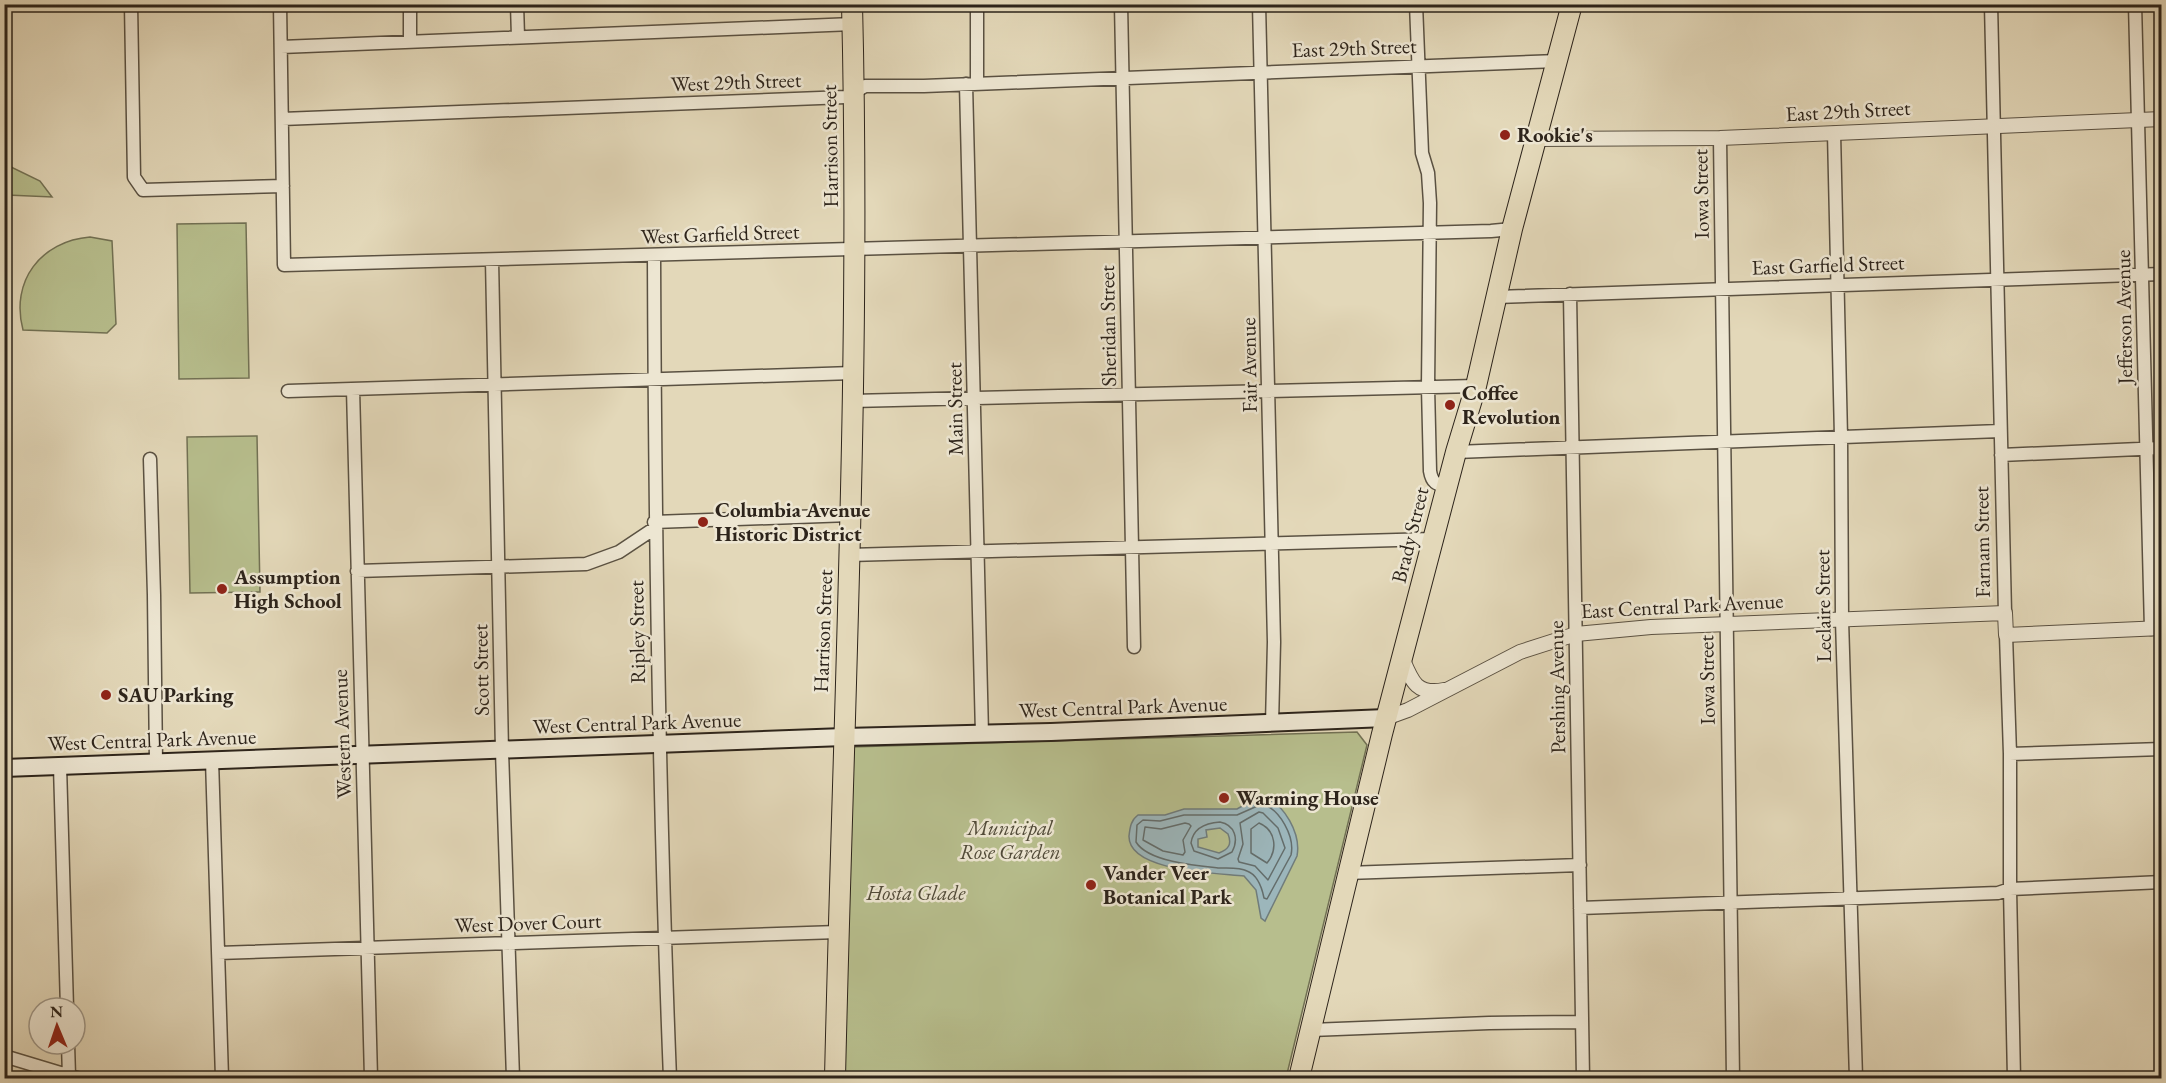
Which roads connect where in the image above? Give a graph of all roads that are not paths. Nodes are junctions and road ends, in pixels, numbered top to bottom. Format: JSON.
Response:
{"nodes":[{"id":1,"x":131,"y":4,"type":"edge"},
{"id":2,"x":280,"y":4,"type":"edge"},
{"id":3,"x":410,"y":4,"type":"edge"},
{"id":4,"x":517,"y":4,"type":"edge"},
{"id":5,"x":852,"y":4,"type":"edge"},
{"id":6,"x":977,"y":4,"type":"edge"},
{"id":7,"x":1121,"y":4,"type":"edge"},
{"id":8,"x":1259,"y":4,"type":"edge"},
{"id":9,"x":1416,"y":4,"type":"edge"},
{"id":10,"x":1572,"y":4,"type":"edge"},
{"id":11,"x":1991,"y":4,"type":"edge"},
{"id":12,"x":2135,"y":4,"type":"edge"},
{"id":13,"x":853,"y":24,"type":"junction"},
{"id":14,"x":518,"y":37,"type":"junction"},
{"id":15,"x":410,"y":42,"type":"junction"},
{"id":16,"x":281,"y":47,"type":"junction"},
{"id":17,"x":1558,"y":61,"type":"junction"},
{"id":18,"x":1418,"y":66,"type":"junction"},
{"id":19,"x":1261,"y":73,"type":"junction"},
{"id":20,"x":1122,"y":78,"type":"junction"},
{"id":21,"x":972,"y":84,"type":"junction"},
{"id":22,"x":853,"y":94,"type":"junction"},
{"id":23,"x":282,"y":118,"type":"junction"},
{"id":24,"x":2162,"y":118,"type":"edge"},
{"id":25,"x":2139,"y":120,"type":"junction"},
{"id":26,"x":1993,"y":126,"type":"junction"},
{"id":27,"x":1834,"y":133,"type":"junction"},
{"id":28,"x":1720,"y":138,"type":"junction"},
{"id":29,"x":1536,"y":139,"type":"junction"},
{"id":30,"x":283,"y":186,"type":"junction"},
{"id":31,"x":1512,"y":229,"type":"junction"},
{"id":32,"x":1430,"y":233,"type":"junction"},
{"id":33,"x":1266,"y":237,"type":"junction"},
{"id":34,"x":1126,"y":241,"type":"junction"},
{"id":35,"x":971,"y":245,"type":"junction"},
{"id":36,"x":855,"y":249,"type":"junction"},
{"id":37,"x":654,"y":256,"type":"junction"},
{"id":38,"x":492,"y":260,"type":"junction"},
{"id":39,"x":2162,"y":274,"type":"edge"},
{"id":40,"x":2143,"y":275,"type":"junction"},
{"id":41,"x":1997,"y":280,"type":"junction"},
{"id":42,"x":1837,"y":285,"type":"junction"},
{"id":43,"x":1722,"y":289,"type":"junction"},
{"id":44,"x":1570,"y":294,"type":"junction"},
{"id":45,"x":1496,"y":297,"type":"junction"},
{"id":46,"x":853,"y":373,"type":"junction"},
{"id":47,"x":654,"y":380,"type":"junction"},
{"id":48,"x":494,"y":385,"type":"junction"},
{"id":49,"x":1476,"y":386,"type":"junction"},
{"id":50,"x":1428,"y":387,"type":"junction"},
{"id":51,"x":353,"y":389,"type":"junction"},
{"id":52,"x":288,"y":391,"type":"dead end"},
{"id":53,"x":1269,"y":392,"type":"junction"},
{"id":54,"x":1129,"y":395,"type":"junction"},
{"id":55,"x":974,"y":399,"type":"junction"},
{"id":56,"x":852,"y":402,"type":"junction"},
{"id":57,"x":2000,"y":431,"type":"junction"},
{"id":58,"x":1841,"y":437,"type":"junction"},
{"id":59,"x":1726,"y":442,"type":"junction"},
{"id":60,"x":1574,"y":448,"type":"junction"},
{"id":61,"x":2162,"y":448,"type":"edge"},
{"id":62,"x":2147,"y":449,"type":"junction"},
{"id":63,"x":1456,"y":452,"type":"junction"},
{"id":64,"x":2001,"y":455,"type":"junction"},
{"id":65,"x":150,"y":459,"type":"dead end"},
{"id":66,"x":1447,"y":487,"type":"junction"},
{"id":67,"x":850,"y":516,"type":"junction"},
{"id":68,"x":655,"y":525,"type":"junction"},
{"id":69,"x":1434,"y":539,"type":"junction"},
{"id":70,"x":1272,"y":543,"type":"junction"},
{"id":71,"x":1132,"y":547,"type":"junction"},
{"id":72,"x":977,"y":551,"type":"junction"},
{"id":73,"x":849,"y":555,"type":"junction"},
{"id":74,"x":498,"y":568,"type":"junction"},
{"id":75,"x":357,"y":572,"type":"junction"},
{"id":76,"x":2005,"y":614,"type":"junction"},
{"id":77,"x":1842,"y":620,"type":"junction"},
{"id":78,"x":1725,"y":624,"type":"junction"},
{"id":79,"x":2156,"y":628,"type":"edge"},
{"id":80,"x":1576,"y":634,"type":"junction"},
{"id":81,"x":2006,"y":635,"type":"junction"},
{"id":82,"x":1134,"y":647,"type":"dead end"},
{"id":83,"x":1403,"y":660,"type":"junction"},
{"id":84,"x":1446,"y":690,"type":"junction"},
{"id":85,"x":1386,"y":718,"type":"junction"},
{"id":86,"x":1272,"y":724,"type":"junction"},
{"id":87,"x":982,"y":734,"type":"junction"},
{"id":88,"x":844,"y":737,"type":"junction"},
{"id":89,"x":658,"y":745,"type":"junction"},
{"id":90,"x":2162,"y":749,"type":"edge"},
{"id":91,"x":502,"y":751,"type":"junction"},
{"id":92,"x":2010,"y":754,"type":"junction"},
{"id":93,"x":362,"y":756,"type":"junction"},
{"id":94,"x":212,"y":760,"type":"junction"},
{"id":95,"x":156,"y":763,"type":"junction"},
{"id":96,"x":60,"y":766,"type":"junction"},
{"id":97,"x":4,"y":768,"type":"edge"},
{"id":98,"x":1580,"y":865,"type":"junction"},
{"id":99,"x":1347,"y":873,"type":"junction"},
{"id":100,"x":2162,"y":882,"type":"edge"},
{"id":101,"x":2010,"y":889,"type":"junction"},
{"id":102,"x":1851,"y":898,"type":"junction"},
{"id":103,"x":1730,"y":903,"type":"junction"},
{"id":104,"x":1580,"y":908,"type":"junction"},
{"id":105,"x":838,"y":932,"type":"junction"},
{"id":106,"x":664,"y":939,"type":"junction"},
{"id":107,"x":510,"y":943,"type":"junction"},
{"id":108,"x":368,"y":948,"type":"junction"},
{"id":109,"x":218,"y":952,"type":"junction"},
{"id":110,"x":67,"y":996,"type":"edge"},
{"id":111,"x":1582,"y":1023,"type":"junction"},
{"id":112,"x":1311,"y":1030,"type":"junction"},
{"id":113,"x":4,"y":1056,"type":"edge"},
{"id":114,"x":70,"y":1056,"type":"edge"},
{"id":115,"x":73,"y":1077,"type":"edge"},
{"id":116,"x":222,"y":1078,"type":"edge"},
{"id":117,"x":371,"y":1078,"type":"edge"},
{"id":118,"x":513,"y":1078,"type":"edge"},
{"id":119,"x":669,"y":1078,"type":"edge"},
{"id":120,"x":835,"y":1078,"type":"edge"},
{"id":121,"x":1299,"y":1078,"type":"edge"},
{"id":122,"x":1583,"y":1078,"type":"edge"},
{"id":123,"x":1733,"y":1078,"type":"edge"},
{"id":124,"x":1856,"y":1078,"type":"edge"},
{"id":125,"x":2014,"y":1078,"type":"edge"}],
"edges":[{"from":1,"to":30,"type":"street"},
{"from":2,"to":16,"type":"street"},
{"from":3,"to":15,"type":"street"},
{"from":4,"to":14,"type":"street"},
{"from":5,"to":13,"type":"highway","name":"Harrison Street"},
{"from":6,"to":21,"type":"street","name":"Main Street"},
{"from":7,"to":20,"type":"street","name":"Sheridan Street"},
{"from":8,"to":19,"type":"street","name":"Fair Avenue"},
{"from":9,"to":18,"type":"street"},
{"from":10,"to":17,"type":"highway","name":"Brady Street"},
{"from":11,"to":26,"type":"street","name":"Farnam Street"},
{"from":12,"to":25,"type":"street","name":"Jefferson Avenue"},
{"from":13,"to":14,"type":"street"},
{"from":13,"to":22,"type":"highway","name":"Harrison Street"},
{"from":14,"to":15,"type":"street"},
{"from":15,"to":16,"type":"street"},
{"from":16,"to":23,"type":"street"},
{"from":17,"to":18,"type":"street","name":"East 29th Street"},
{"from":17,"to":29,"type":"highway","name":"Brady Street"},
{"from":18,"to":19,"type":"street","name":"East 29th Street"},
{"from":18,"to":32,"type":"street"},
{"from":19,"to":20,"type":"street","name":"West 29th Street"},
{"from":19,"to":33,"type":"street","name":"Fair Avenue"},
{"from":20,"to":21,"type":"street","name":"West 29th Street"},
{"from":20,"to":34,"type":"street","name":"Sheridan Street"},
{"from":21,"to":22,"type":"street","name":"West 29th Street"},
{"from":21,"to":35,"type":"street","name":"Main Street"},
{"from":22,"to":23,"type":"street","name":"West 29th Street"},
{"from":22,"to":36,"type":"highway","name":"Harrison Street"},
{"from":23,"to":30,"type":"street"},
{"from":24,"to":25,"type":"street","name":"East 29th Street"},
{"from":25,"to":26,"type":"street","name":"East 29th Street"},
{"from":25,"to":40,"type":"street","name":"Jefferson Avenue"},
{"from":26,"to":27,"type":"street","name":"East 29th Street"},
{"from":26,"to":41,"type":"street","name":"Farnam Street"},
{"from":27,"to":28,"type":"street","name":"East 29th Street"},
{"from":27,"to":42,"type":"street","name":"Leclaire Street"},
{"from":28,"to":29,"type":"street","name":"East 29th Street"},
{"from":28,"to":43,"type":"street","name":"Iowa Street"},
{"from":29,"to":31,"type":"highway","name":"Brady Street"},
{"from":30,"to":38,"type":"street","name":"West Garfield Street"},
{"from":31,"to":32,"type":"street"},
{"from":31,"to":45,"type":"highway","name":"Brady Street"},
{"from":32,"to":33,"type":"street"},
{"from":32,"to":50,"type":"street"},
{"from":33,"to":34,"type":"street","name":"West Garfield Street"},
{"from":33,"to":53,"type":"street","name":"Fair Avenue"},
{"from":34,"to":35,"type":"street","name":"West Garfield Street"},
{"from":34,"to":54,"type":"street","name":"Sheridan Street"},
{"from":35,"to":36,"type":"street","name":"West Garfield Street"},
{"from":35,"to":55,"type":"street","name":"Main Street"},
{"from":36,"to":37,"type":"street","name":"West Garfield Street"},
{"from":36,"to":46,"type":"highway","name":"Harrison Street"},
{"from":37,"to":38,"type":"street","name":"West Garfield Street"},
{"from":37,"to":47,"type":"street","name":"Ripley Street"},
{"from":38,"to":48,"type":"street","name":"Scott Street"},
{"from":39,"to":40,"type":"street","name":"East Garfield Street"},
{"from":40,"to":41,"type":"street","name":"East Garfield Street"},
{"from":40,"to":62,"type":"street","name":"Jefferson Avenue"},
{"from":41,"to":42,"type":"street","name":"East Garfield Street"},
{"from":41,"to":57,"type":"street","name":"Farnam Street"},
{"from":42,"to":43,"type":"street","name":"East Garfield Street"},
{"from":42,"to":58,"type":"street","name":"Leclaire Street"},
{"from":43,"to":44,"type":"street","name":"East Garfield Street"},
{"from":43,"to":59,"type":"street","name":"Iowa Street"},
{"from":44,"to":45,"type":"street","name":"East Garfield Street"},
{"from":44,"to":60,"type":"street","name":"Pershing Avenue"},
{"from":45,"to":49,"type":"highway","name":"Brady Street"},
{"from":46,"to":47,"type":"street"},
{"from":46,"to":56,"type":"highway","name":"Harrison Street"},
{"from":47,"to":48,"type":"street"},
{"from":47,"to":68,"type":"street","name":"Ripley Street"},
{"from":48,"to":51,"type":"street"},
{"from":48,"to":74,"type":"street","name":"Scott Street"},
{"from":49,"to":50,"type":"street"},
{"from":49,"to":63,"type":"highway","name":"Brady Street"},
{"from":50,"to":53,"type":"street"},
{"from":50,"to":66,"type":"street"},
{"from":51,"to":52,"type":"street"},
{"from":51,"to":75,"type":"street","name":"Western Avenue"},
{"from":53,"to":54,"type":"street"},
{"from":53,"to":70,"type":"street","name":"Fair Avenue"},
{"from":54,"to":55,"type":"street"},
{"from":54,"to":71,"type":"street","name":"Sheridan Street"},
{"from":55,"to":56,"type":"street"},
{"from":55,"to":72,"type":"street","name":"Main Street"},
{"from":56,"to":67,"type":"highway","name":"Harrison Street"},
{"from":57,"to":58,"type":"street"},
{"from":57,"to":64,"type":"street","name":"Farnam Street"},
{"from":58,"to":59,"type":"street"},
{"from":58,"to":77,"type":"street","name":"Leclaire Street"},
{"from":59,"to":60,"type":"street"},
{"from":59,"to":78,"type":"street","name":"Iowa Street"},
{"from":60,"to":63,"type":"street"},
{"from":60,"to":80,"type":"street","name":"Pershing Avenue"},
{"from":61,"to":62,"type":"street"},
{"from":62,"to":64,"type":"street"},
{"from":62,"to":79,"type":"street","name":"Jefferson Avenue"},
{"from":63,"to":66,"type":"highway","name":"Brady Street"},
{"from":64,"to":76,"type":"street","name":"Farnam Street"},
{"from":65,"to":95,"type":"street"},
{"from":66,"to":69,"type":"highway","name":"Brady Street"},
{"from":67,"to":68,"type":"street"},
{"from":67,"to":73,"type":"highway","name":"Harrison Street"},
{"from":68,"to":74,"type":"street"},
{"from":68,"to":89,"type":"street","name":"Ripley Street"},
{"from":69,"to":70,"type":"street"},
{"from":69,"to":83,"type":"highway","name":"Brady Street"},
{"from":70,"to":71,"type":"street"},
{"from":70,"to":86,"type":"street","name":"Fair Avenue"},
{"from":71,"to":72,"type":"street"},
{"from":71,"to":82,"type":"street","name":"Sheridan Street"},
{"from":72,"to":73,"type":"street"},
{"from":72,"to":87,"type":"street","name":"Main Street"},
{"from":73,"to":88,"type":"highway","name":"Harrison Street"},
{"from":74,"to":75,"type":"street"},
{"from":74,"to":91,"type":"street","name":"Scott Street"},
{"from":75,"to":93,"type":"street","name":"Western Avenue"},
{"from":76,"to":77,"type":"street","name":"East Central Park Avenue"},
{"from":76,"to":81,"type":"street","name":"Farnam Street"},
{"from":77,"to":78,"type":"street","name":"East Central Park Avenue"},
{"from":77,"to":102,"type":"street","name":"Leclaire Street"},
{"from":78,"to":80,"type":"street","name":"East Central Park Avenue"},
{"from":78,"to":103,"type":"street","name":"Iowa Street"},
{"from":79,"to":81,"type":"street"},
{"from":80,"to":84,"type":"street","name":"East Central Park Avenue"},
{"from":80,"to":98,"type":"street","name":"Pershing Avenue"},
{"from":81,"to":92,"type":"street","name":"Farnam Street"},
{"from":83,"to":84,"type":"street"},
{"from":83,"to":85,"type":"highway","name":"Brady Street"},
{"from":84,"to":85,"type":"street","name":"East Central Park Avenue"},
{"from":85,"to":86,"type":"main road","name":"East Central Park Avenue"},
{"from":85,"to":99,"type":"highway","name":"Brady Street"},
{"from":86,"to":87,"type":"main road","name":"West Central Park Avenue"},
{"from":87,"to":88,"type":"main road","name":"West Central Park Avenue"},
{"from":88,"to":89,"type":"main road","name":"West Central Park Avenue"},
{"from":88,"to":105,"type":"highway","name":"Harrison Street"},
{"from":89,"to":91,"type":"main road","name":"West Central Park Avenue"},
{"from":89,"to":106,"type":"street","name":"Ripley Street"},
{"from":90,"to":92,"type":"street"},
{"from":91,"to":93,"type":"main road","name":"West Central Park Avenue"},
{"from":91,"to":107,"type":"street","name":"Scott Street"},
{"from":92,"to":101,"type":"street","name":"Farnam Street"},
{"from":93,"to":94,"type":"main road","name":"West Central Park Avenue"},
{"from":93,"to":108,"type":"street","name":"Western Avenue"},
{"from":94,"to":95,"type":"main road","name":"West Central Park Avenue"},
{"from":94,"to":109,"type":"street"},
{"from":95,"to":96,"type":"main road","name":"West Central Park Avenue"},
{"from":96,"to":97,"type":"main road","name":"West Central Park Avenue"},
{"from":96,"to":110,"type":"street"},
{"from":98,"to":99,"type":"street"},
{"from":98,"to":104,"type":"street","name":"Pershing Avenue"},
{"from":99,"to":112,"type":"highway","name":"Brady Street"},
{"from":100,"to":101,"type":"street"},
{"from":101,"to":102,"type":"street"},
{"from":101,"to":125,"type":"street","name":"Farnam Street"},
{"from":102,"to":103,"type":"street"},
{"from":102,"to":124,"type":"street","name":"Leclaire Street"},
{"from":103,"to":104,"type":"street"},
{"from":103,"to":123,"type":"street","name":"Iowa Street"},
{"from":104,"to":111,"type":"street","name":"Pershing Avenue"},
{"from":105,"to":106,"type":"street","name":"West Dover Court"},
{"from":105,"to":120,"type":"highway","name":"Harrison Street"},
{"from":106,"to":107,"type":"street","name":"West Dover Court"},
{"from":106,"to":119,"type":"street","name":"Ripley Street"},
{"from":107,"to":108,"type":"street","name":"West Dover Court"},
{"from":107,"to":118,"type":"street","name":"Scott Street"},
{"from":108,"to":109,"type":"street","name":"West Dover Court"},
{"from":108,"to":117,"type":"street","name":"Western Avenue"},
{"from":109,"to":116,"type":"street"},
{"from":111,"to":112,"type":"street"},
{"from":111,"to":122,"type":"street","name":"Pershing Avenue"},
{"from":112,"to":121,"type":"highway","name":"Brady Street"},
{"from":113,"to":115,"type":"street"},
{"from":114,"to":115,"type":"street"}]}
